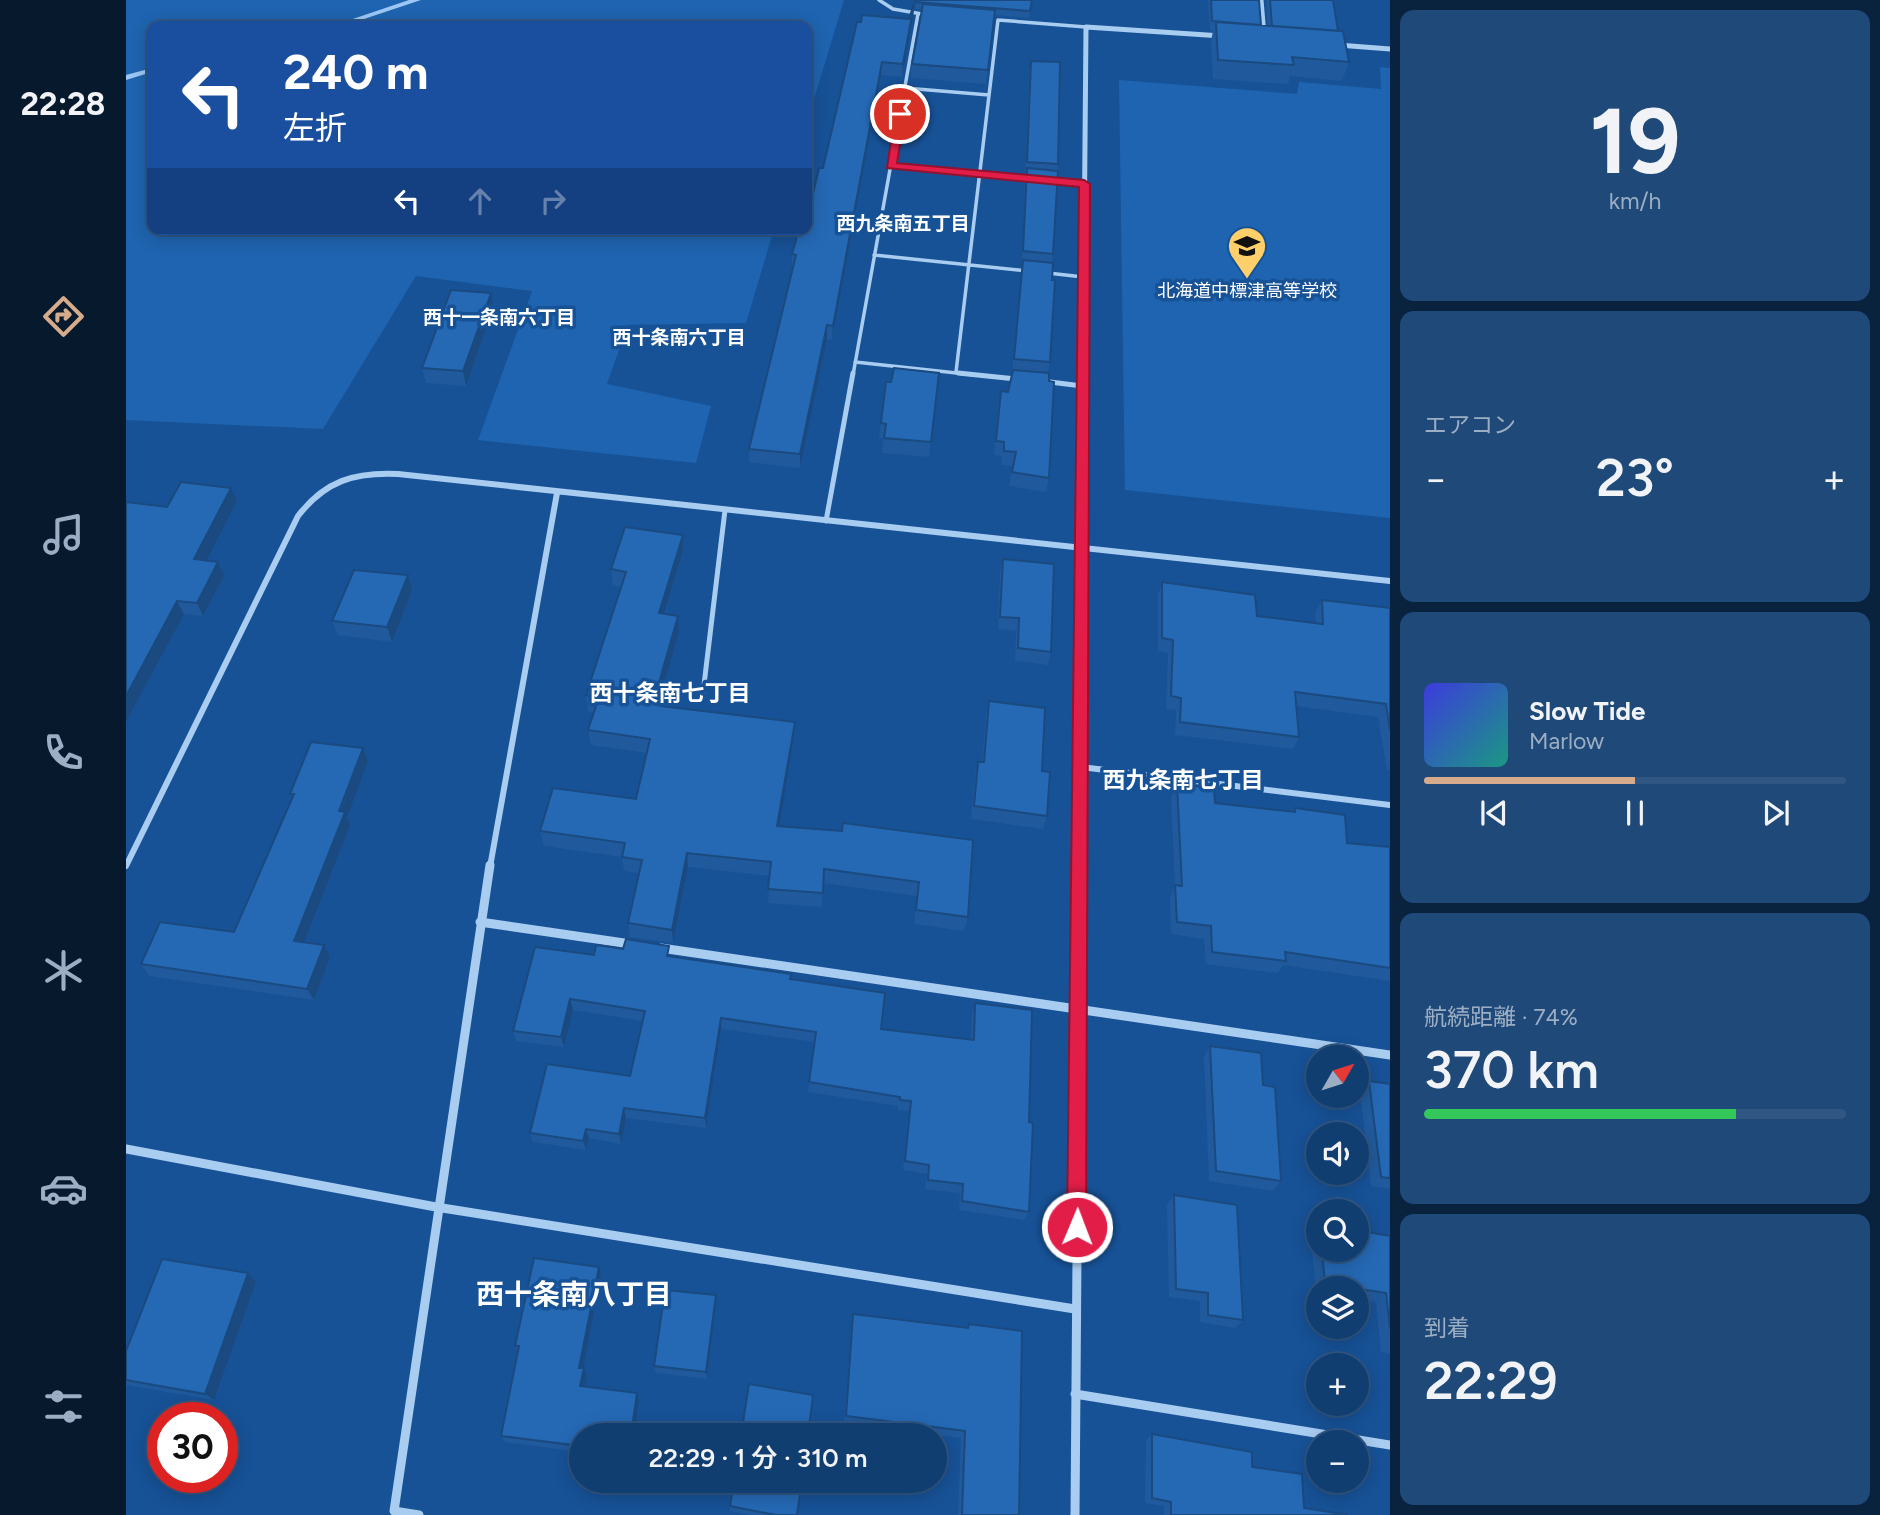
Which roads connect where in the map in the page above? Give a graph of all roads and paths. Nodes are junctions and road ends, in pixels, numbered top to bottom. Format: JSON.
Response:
{"nodes":[{"id":1,"x":879,"y":0,"type":"edge"},
{"id":2,"x":1261,"y":0,"type":"edge"},
{"id":3,"x":918,"y":14,"type":"junction"},
{"id":4,"x":932,"y":15,"type":"edge"},
{"id":5,"x":985,"y":19,"type":"edge"},
{"id":6,"x":998,"y":20,"type":"junction"},
{"id":7,"x":1086,"y":27,"type":"junction"},
{"id":8,"x":1237,"y":37,"type":"edge"},
{"id":9,"x":1251,"y":38,"type":"edge"},
{"id":10,"x":1327,"y":44,"type":"edge"},
{"id":11,"x":1390,"y":48,"type":"edge"},
{"id":12,"x":905,"y":88,"type":"junction"},
{"id":13,"x":989,"y":95,"type":"junction"},
{"id":14,"x":891,"y":166,"type":"junction"},
{"id":15,"x":980,"y":174,"type":"junction"},
{"id":16,"x":1032,"y":179,"type":"edge"},
{"id":17,"x":1045,"y":180,"type":"edge"},
{"id":18,"x":1084,"y":184,"type":"junction"},
{"id":19,"x":874,"y":255,"type":"junction"},
{"id":20,"x":969,"y":265,"type":"junction"},
{"id":21,"x":1032,"y":272,"type":"edge"},
{"id":22,"x":1045,"y":273,"type":"edge"},
{"id":23,"x":1083,"y":277,"type":"junction"},
{"id":24,"x":855,"y":362,"type":"junction"},
{"id":25,"x":956,"y":372,"type":"junction"},
{"id":26,"x":1019,"y":379,"type":"edge"},
{"id":27,"x":1044,"y":382,"type":"edge"},
{"id":28,"x":1082,"y":386,"type":"junction"},
{"id":29,"x":557,"y":493,"type":"junction"},
{"id":30,"x":725,"y":510,"type":"junction"},
{"id":31,"x":826,"y":521,"type":"junction"},
{"id":32,"x":1080,"y":547,"type":"junction"},
{"id":33,"x":1390,"y":581,"type":"edge"},
{"id":34,"x":703,"y":693,"type":"dead end"},
{"id":35,"x":1081,"y":767,"type":"junction"},
{"id":36,"x":1390,"y":805,"type":"edge"},
{"id":37,"x":128,"y":856,"type":"edge"},
{"id":38,"x":126,"y":866,"type":"edge"},
{"id":39,"x":480,"y":922,"type":"junction"},
{"id":40,"x":643,"y":945,"type":"edge"},
{"id":41,"x":657,"y":947,"type":"edge"},
{"id":42,"x":1080,"y":1009,"type":"junction"},
{"id":43,"x":1390,"y":1055,"type":"edge"},
{"id":44,"x":126,"y":1149,"type":"edge"},
{"id":45,"x":436,"y":1207,"type":"junction"},
{"id":46,"x":1075,"y":1309,"type":"junction"},
{"id":47,"x":1075,"y":1394,"type":"junction"},
{"id":48,"x":1390,"y":1446,"type":"edge"},
{"id":49,"x":419,"y":1515,"type":"edge"},
{"id":50,"x":1075,"y":1515,"type":"edge"}],
"edges":[{"from":1,"to":3,"type":"lane"},
{"from":2,"to":9,"type":"street"},
{"from":3,"to":4,"type":"lane"},
{"from":3,"to":12,"type":"lane"},
{"from":5,"to":6,"type":"lane"},
{"from":6,"to":7,"type":"lane"},
{"from":6,"to":13,"type":"lane"},
{"from":7,"to":8,"type":"street"},
{"from":7,"to":18,"type":"street"},
{"from":10,"to":11,"type":"street"},
{"from":12,"to":13,"type":"lane"},
{"from":12,"to":14,"type":"lane"},
{"from":13,"to":15,"type":"lane"},
{"from":14,"to":15,"type":"lane"},
{"from":14,"to":19,"type":"lane"},
{"from":15,"to":16,"type":"lane"},
{"from":15,"to":20,"type":"lane"},
{"from":17,"to":18,"type":"lane"},
{"from":18,"to":23,"type":"street"},
{"from":19,"to":20,"type":"lane"},
{"from":19,"to":24,"type":"lane"},
{"from":20,"to":21,"type":"lane"},
{"from":20,"to":25,"type":"lane"},
{"from":22,"to":23,"type":"lane"},
{"from":23,"to":28,"type":"street"},
{"from":24,"to":25,"type":"lane"},
{"from":24,"to":31,"type":"lane"},
{"from":25,"to":26,"type":"lane"},
{"from":27,"to":28,"type":"lane"},
{"from":28,"to":32,"type":"street"},
{"from":29,"to":30,"type":"street"},
{"from":29,"to":37,"type":"street"},
{"from":29,"to":39,"type":"street"},
{"from":30,"to":31,"type":"street"},
{"from":30,"to":34,"type":"lane"},
{"from":31,"to":32,"type":"street"},
{"from":32,"to":33,"type":"street"},
{"from":32,"to":35,"type":"street"},
{"from":35,"to":36,"type":"street"},
{"from":35,"to":42,"type":"street"},
{"from":37,"to":38,"type":"street"},
{"from":39,"to":40,"type":"street"},
{"from":39,"to":45,"type":"street"},
{"from":41,"to":42,"type":"street"},
{"from":42,"to":43,"type":"street"},
{"from":42,"to":46,"type":"street"},
{"from":44,"to":45,"type":"street"},
{"from":45,"to":46,"type":"street"},
{"from":45,"to":49,"type":"street"},
{"from":46,"to":47,"type":"street"},
{"from":47,"to":48,"type":"street"},
{"from":47,"to":50,"type":"street"}]}
